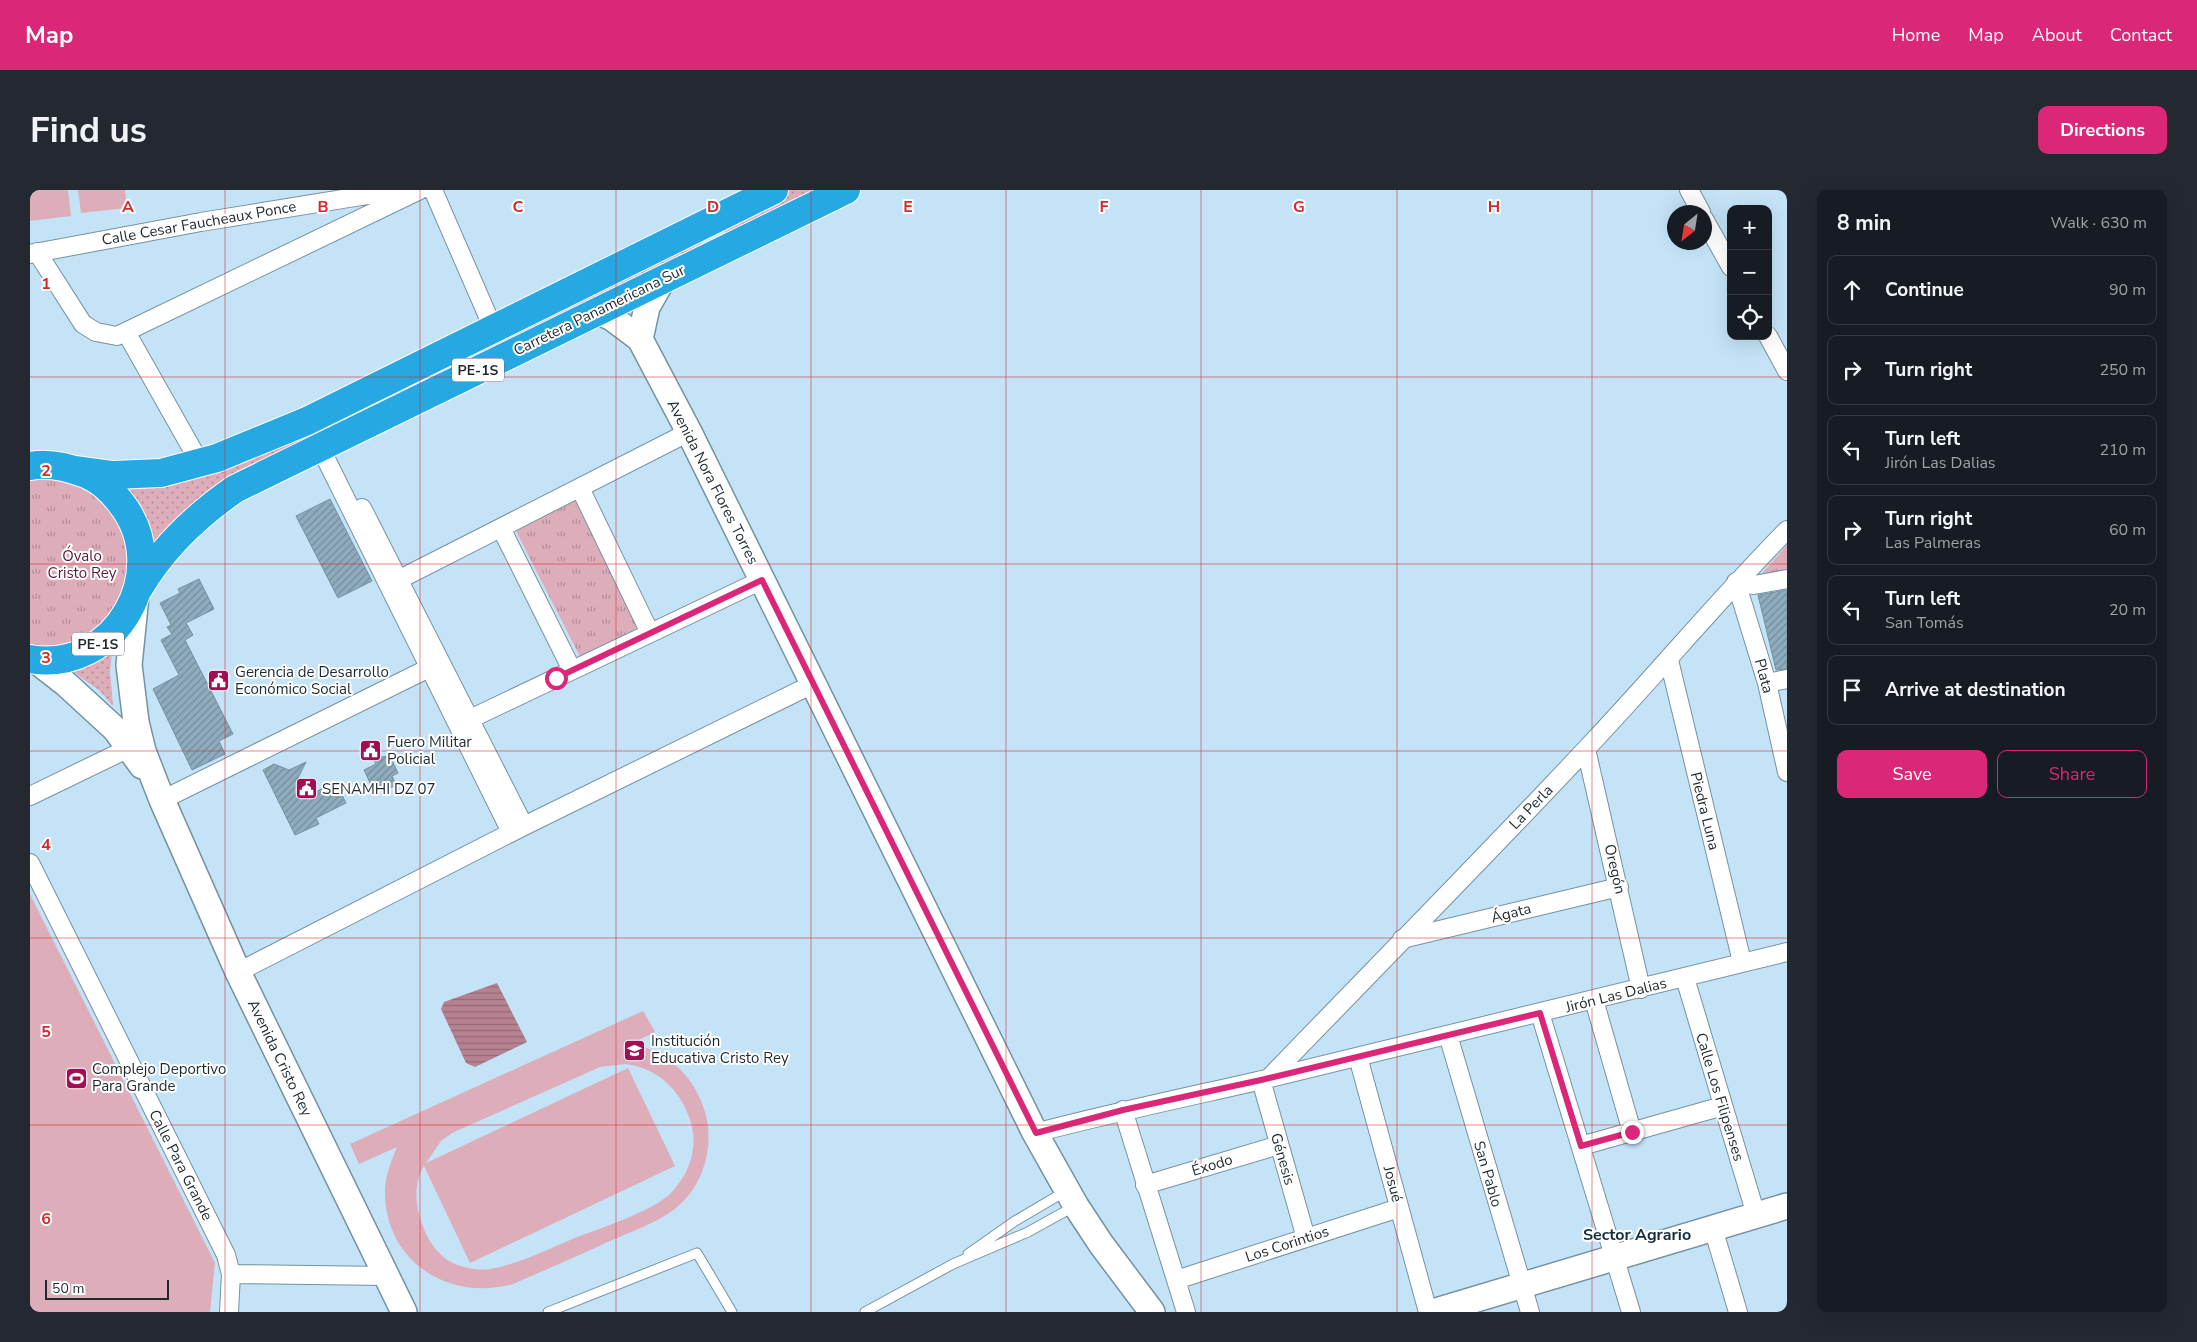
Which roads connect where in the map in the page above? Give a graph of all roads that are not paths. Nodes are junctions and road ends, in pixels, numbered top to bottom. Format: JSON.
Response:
{"nodes":[{"id":1,"x":398,"y":190,"type":"edge"},
{"id":2,"x":420,"y":190,"type":"edge"},
{"id":3,"x":433,"y":190,"type":"edge"},
{"id":4,"x":774,"y":190,"type":"edge"},
{"id":5,"x":846,"y":190,"type":"edge"},
{"id":6,"x":1689,"y":190,"type":"edge"},
{"id":7,"x":1697,"y":205,"type":"edge"},
{"id":8,"x":707,"y":223,"type":"junction"},
{"id":9,"x":1712,"y":233,"type":"edge"},
{"id":10,"x":720,"y":251,"type":"junction"},
{"id":11,"x":33,"y":253,"type":"edge"},
{"id":12,"x":1727,"y":260,"type":"edge"},
{"id":13,"x":663,"y":279,"type":"junction"},
{"id":14,"x":597,"y":311,"type":"junction"},
{"id":15,"x":492,"y":328,"type":"junction"},
{"id":16,"x":126,"y":332,"type":"junction"},
{"id":17,"x":640,"y":339,"type":"junction"},
{"id":18,"x":1770,"y":340,"type":"edge"},
{"id":19,"x":1787,"y":371,"type":"edge"},
{"id":20,"x":688,"y":432,"type":"junction"},
{"id":21,"x":324,"y":445,"type":"junction"},
{"id":22,"x":47,"y":463,"type":"edge"},
{"id":23,"x":200,"y":463,"type":"junction"},
{"id":24,"x":580,"y":488,"type":"junction"},
{"id":25,"x":500,"y":528,"type":"junction"},
{"id":26,"x":1787,"y":530,"type":"edge"},
{"id":27,"x":400,"y":579,"type":"junction"},
{"id":28,"x":1787,"y":579,"type":"edge"},
{"id":29,"x":762,"y":580,"type":"junction"},
{"id":30,"x":1736,"y":582,"type":"junction"},
{"id":31,"x":137,"y":592,"type":"junction"},
{"id":32,"x":650,"y":633,"type":"junction"},
{"id":33,"x":32,"y":659,"type":"edge"},
{"id":34,"x":1669,"y":660,"type":"junction"},
{"id":35,"x":429,"y":668,"type":"junction"},
{"id":36,"x":572,"y":670,"type":"junction"},
{"id":37,"x":1787,"y":678,"type":"edge"},
{"id":38,"x":1767,"y":683,"type":"junction"},
{"id":39,"x":813,"y":684,"type":"junction"},
{"id":40,"x":470,"y":719,"type":"junction"},
{"id":41,"x":129,"y":748,"type":"junction"},
{"id":42,"x":1586,"y":749,"type":"junction"},
{"id":43,"x":1787,"y":772,"type":"edge"},
{"id":44,"x":30,"y":796,"type":"edge"},
{"id":45,"x":162,"y":800,"type":"junction"},
{"id":46,"x":518,"y":829,"type":"junction"},
{"id":47,"x":30,"y":863,"type":"edge"},
{"id":48,"x":1619,"y":887,"type":"junction"},
{"id":49,"x":1402,"y":939,"type":"junction"},
{"id":50,"x":1786,"y":955,"type":"edge"},
{"id":51,"x":1742,"y":962,"type":"junction"},
{"id":52,"x":238,"y":972,"type":"junction"},
{"id":53,"x":1685,"y":978,"type":"junction"},
{"id":54,"x":1641,"y":989,"type":"junction"},
{"id":55,"x":1594,"y":1000,"type":"junction"},
{"id":56,"x":1540,"y":1013,"type":"junction"},
{"id":57,"x":1448,"y":1035,"type":"junction"},
{"id":58,"x":1358,"y":1057,"type":"junction"},
{"id":59,"x":1264,"y":1079,"type":"junction"},
{"id":60,"x":1722,"y":1106,"type":"junction"},
{"id":61,"x":1123,"y":1110,"type":"junction"},
{"id":62,"x":1632,"y":1132,"type":"junction"},
{"id":63,"x":1036,"y":1133,"type":"junction"},
{"id":64,"x":1279,"y":1145,"type":"junction"},
{"id":65,"x":1581,"y":1146,"type":"junction"},
{"id":66,"x":1145,"y":1185,"type":"junction"},
{"id":67,"x":1071,"y":1198,"type":"junction"},
{"id":68,"x":1787,"y":1206,"type":"edge"},
{"id":69,"x":1399,"y":1208,"type":"junction"},
{"id":70,"x":1756,"y":1215,"type":"junction"},
{"id":71,"x":1713,"y":1228,"type":"junction"},
{"id":72,"x":1306,"y":1238,"type":"junction"},
{"id":73,"x":1613,"y":1258,"type":"junction"},
{"id":74,"x":953,"y":1264,"type":"junction"},
{"id":75,"x":231,"y":1274,"type":"junction"},
{"id":76,"x":387,"y":1276,"type":"junction"},
{"id":77,"x":1176,"y":1280,"type":"junction"},
{"id":78,"x":1522,"y":1286,"type":"junction"},
{"id":79,"x":229,"y":1312,"type":"edge"},
{"id":80,"x":404,"y":1312,"type":"edge"},
{"id":81,"x":548,"y":1312,"type":"edge"},
{"id":82,"x":732,"y":1312,"type":"edge"},
{"id":83,"x":865,"y":1312,"type":"edge"},
{"id":84,"x":1152,"y":1312,"type":"edge"},
{"id":85,"x":1186,"y":1312,"type":"edge"},
{"id":86,"x":1428,"y":1312,"type":"edge"},
{"id":87,"x":1433,"y":1312,"type":"edge"},
{"id":88,"x":1530,"y":1312,"type":"edge"},
{"id":89,"x":1631,"y":1312,"type":"edge"},
{"id":90,"x":1738,"y":1312,"type":"edge"}],
"edges":[{"from":1,"to":11,"type":"street","name":"Calle Cesar Faucheaux Ponce"},
{"from":2,"to":16,"type":"street"},
{"from":3,"to":15,"type":"street"},
{"from":4,"to":8,"type":"highway","name":"Carretera Panamericana Sur","number":"PE-1S"},
{"from":5,"to":10,"type":"highway","name":"Carretera Panamericana Sur","number":"PE-1S"},
{"from":6,"to":7,"type":"street"},
{"from":8,"to":10,"type":"highway"},
{"from":8,"to":15,"type":"highway","name":"Carretera Panamericana Sur","number":"PE-1S"},
{"from":9,"to":12,"type":"street"},
{"from":10,"to":13,"type":"highway","name":"Carretera Panamericana Sur","number":"PE-1S"},
{"from":11,"to":16,"type":"street"},
{"from":13,"to":14,"type":"highway","name":"Carretera Panamericana Sur","number":"PE-1S"},
{"from":13,"to":17,"type":"street"},
{"from":14,"to":17,"type":"street","name":"Avenida Nora Flores Torres"},
{"from":14,"to":21,"type":"highway","name":"Carretera Panamericana Sur","number":"PE-1S"},
{"from":15,"to":23,"type":"highway","name":"Carretera Panamericana Sur","number":"PE-1S"},
{"from":16,"to":23,"type":"street"},
{"from":17,"to":20,"type":"street","name":"Avenida Nora Flores Torres"},
{"from":18,"to":19,"type":"street"},
{"from":20,"to":24,"type":"street"},
{"from":20,"to":29,"type":"street","name":"Avenida Nora Flores Torres"},
{"from":21,"to":27,"type":"street"},
{"from":21,"to":31,"type":"highway","name":"Carretera Panamericana Sur","number":"PE-1S"},
{"from":21,"to":35,"type":"street"},
{"from":22,"to":23,"type":"highway","name":"Carretera Panamericana Sur","number":"PE-1S"},
{"from":22,"to":31,"type":"highway","number":"PE-1S"},
{"from":24,"to":25,"type":"street"},
{"from":24,"to":32,"type":"street"},
{"from":25,"to":27,"type":"street"},
{"from":25,"to":36,"type":"street"},
{"from":26,"to":30,"type":"street","name":"La Perla"},
{"from":27,"to":40,"type":"street"},
{"from":28,"to":30,"type":"street"},
{"from":29,"to":32,"type":"street"},
{"from":29,"to":39,"type":"street","name":"Avenida Nora Flores Torres"},
{"from":30,"to":34,"type":"street","name":"La Perla"},
{"from":30,"to":38,"type":"street","name":"Plata"},
{"from":31,"to":33,"type":"highway","number":"PE-1S"},
{"from":31,"to":45,"type":"street","name":"Avenida Cristo Rey"},
{"from":32,"to":36,"type":"street"},
{"from":33,"to":41,"type":"street","name":"Avenida Cristo Rey"},
{"from":34,"to":42,"type":"street","name":"La Perla"},
{"from":34,"to":51,"type":"street","name":"Piedra Luna"},
{"from":35,"to":45,"type":"street"},
{"from":35,"to":46,"type":"street"},
{"from":36,"to":40,"type":"street"},
{"from":37,"to":38,"type":"street"},
{"from":38,"to":43,"type":"street","name":"Plata"},
{"from":39,"to":46,"type":"street"},
{"from":39,"to":63,"type":"street","name":"Avenida Nora Flores Torres"},
{"from":40,"to":46,"type":"street"},
{"from":41,"to":44,"type":"street"},
{"from":41,"to":45,"type":"street","name":"Avenida Cristo Rey"},
{"from":42,"to":48,"type":"street","name":"Oregón"},
{"from":42,"to":49,"type":"street","name":"La Perla"},
{"from":45,"to":52,"type":"street","name":"Avenida Cristo Rey"},
{"from":46,"to":52,"type":"street"},
{"from":47,"to":75,"type":"street","name":"Calle Para Grande"},
{"from":48,"to":49,"type":"street","name":"Ágata"},
{"from":48,"to":54,"type":"street","name":"Oregón"},
{"from":49,"to":59,"type":"street","name":"La Perla"},
{"from":50,"to":51,"type":"street","name":"Jirón Las Dalias"},
{"from":51,"to":53,"type":"street","name":"Jirón Las Dalias"},
{"from":52,"to":76,"type":"street","name":"Avenida Cristo Rey"},
{"from":53,"to":54,"type":"street","name":"Jirón Las Dalias"},
{"from":53,"to":60,"type":"street","name":"Calle Los Filipenses"},
{"from":54,"to":55,"type":"street","name":"Jirón Las Dalias"},
{"from":55,"to":56,"type":"street","name":"Jirón Las Dalias"},
{"from":55,"to":62,"type":"street"},
{"from":56,"to":57,"type":"street","name":"Jirón Las Dalias"},
{"from":56,"to":65,"type":"street"},
{"from":57,"to":58,"type":"street","name":"Jirón Las Dalias"},
{"from":57,"to":78,"type":"street","name":"San Pablo"},
{"from":58,"to":59,"type":"street","name":"Jirón Las Dalias"},
{"from":58,"to":69,"type":"street","name":"Josué"},
{"from":59,"to":61,"type":"street","name":"Jirón Las Dalias"},
{"from":59,"to":64,"type":"street","name":"Génesis"},
{"from":60,"to":62,"type":"street"},
{"from":60,"to":70,"type":"street","name":"Calle Los Filipenses"},
{"from":61,"to":63,"type":"street","name":"Jirón Las Dalias"},
{"from":61,"to":66,"type":"street"},
{"from":62,"to":65,"type":"street"},
{"from":63,"to":67,"type":"street","name":"Avenida Nora Flores Torres"},
{"from":64,"to":66,"type":"street","name":"Éxodo"},
{"from":64,"to":72,"type":"street","name":"Génesis"},
{"from":65,"to":73,"type":"street"},
{"from":66,"to":77,"type":"street"},
{"from":67,"to":74,"type":"lane"},
{"from":67,"to":74,"type":"lane"},
{"from":67,"to":84,"type":"street","name":"Avenida Nora Flores Torres"},
{"from":68,"to":70,"type":"street"},
{"from":69,"to":72,"type":"street","name":"Los Corintios"},
{"from":69,"to":86,"type":"street","name":"Josué"},
{"from":70,"to":71,"type":"street"},
{"from":71,"to":73,"type":"street"},
{"from":71,"to":90,"type":"street"},
{"from":72,"to":77,"type":"street","name":"Los Corintios"},
{"from":73,"to":78,"type":"street"},
{"from":73,"to":89,"type":"street"},
{"from":74,"to":83,"type":"lane"},
{"from":75,"to":76,"type":"street"},
{"from":75,"to":79,"type":"street","name":"Calle Para Grande"},
{"from":76,"to":80,"type":"street","name":"Avenida Cristo Rey"},
{"from":77,"to":85,"type":"street"},
{"from":78,"to":87,"type":"street"},
{"from":78,"to":88,"type":"street","name":"San Pablo"},
{"from":81,"to":82,"type":"lane"}]}
